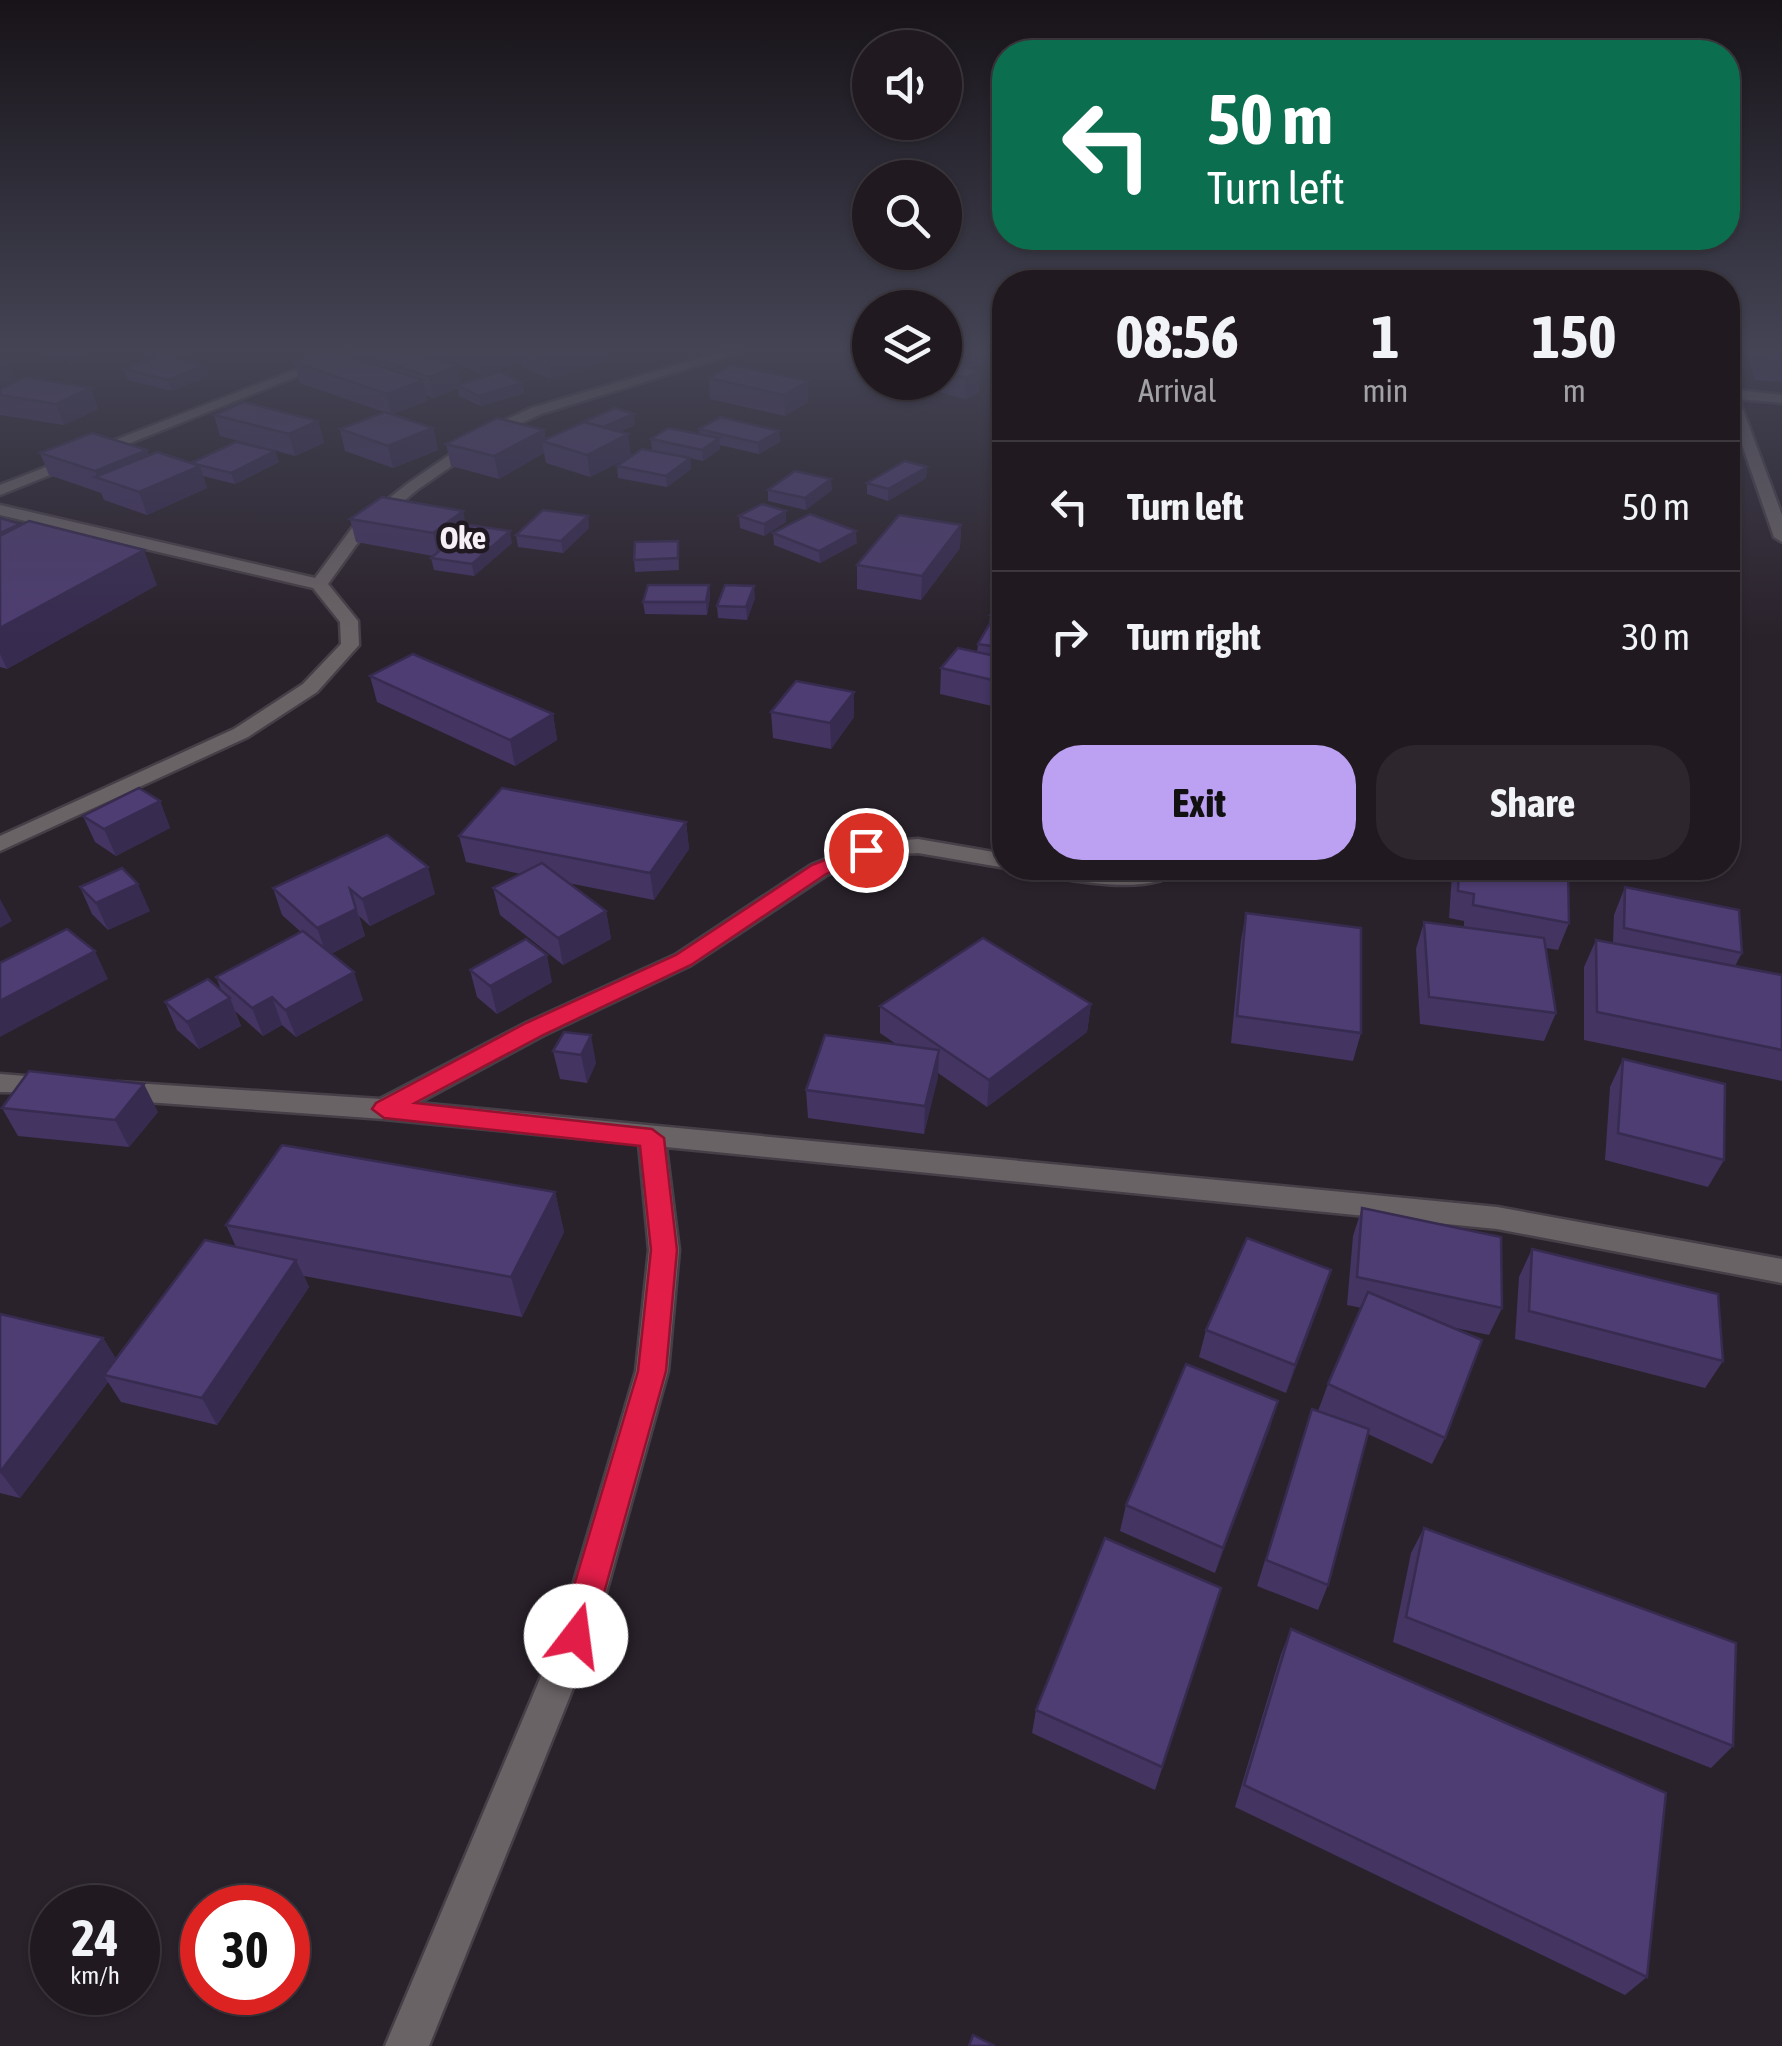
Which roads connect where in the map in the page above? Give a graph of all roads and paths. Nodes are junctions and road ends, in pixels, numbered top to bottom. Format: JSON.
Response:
{"nodes":[{"id":1,"x":114,"y":445,"type":"edge"},
{"id":2,"x":472,"y":445,"type":"edge"},
{"id":3,"x":1750,"y":445,"type":"edge"},
{"id":4,"x":0,"y":490,"type":"edge"},
{"id":5,"x":0,"y":510,"type":"edge"},
{"id":6,"x":1782,"y":537,"type":"edge"},
{"id":7,"x":319,"y":584,"type":"junction"},
{"id":8,"x":0,"y":844,"type":"edge"},
{"id":9,"x":992,"y":859,"type":"edge"},
{"id":10,"x":0,"y":1082,"type":"edge"},
{"id":11,"x":384,"y":1109,"type":"junction"},
{"id":12,"x":652,"y":1138,"type":"junction"},
{"id":13,"x":1782,"y":1271,"type":"edge"},
{"id":14,"x":407,"y":2046,"type":"edge"}],
"edges":[{"from":1,"to":4,"type":"street"},
{"from":2,"to":7,"type":"street"},
{"from":3,"to":6,"type":"street"},
{"from":5,"to":7,"type":"street"},
{"from":7,"to":8,"type":"street"},
{"from":9,"to":11,"type":"street"},
{"from":10,"to":11,"type":"street"},
{"from":11,"to":12,"type":"street"},
{"from":12,"to":13,"type":"street"},
{"from":12,"to":14,"type":"street"}]}
